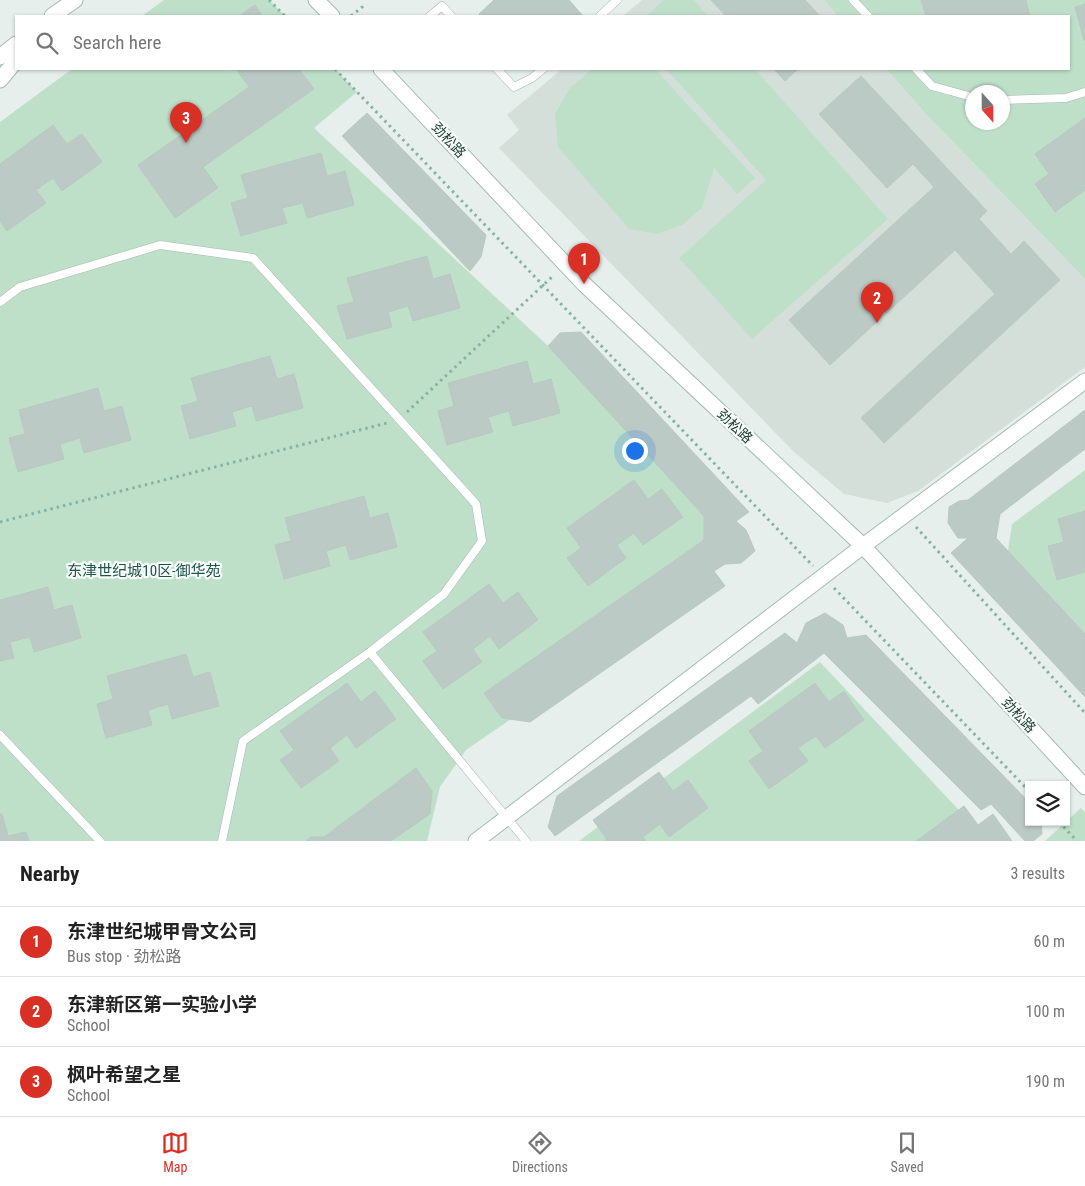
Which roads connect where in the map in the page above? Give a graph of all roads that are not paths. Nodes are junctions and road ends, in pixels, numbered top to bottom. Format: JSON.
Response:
{"nodes":[{"id":1,"x":75,"y":0,"type":"edge"},
{"id":2,"x":316,"y":0,"type":"edge"},
{"id":3,"x":617,"y":0,"type":"edge"},
{"id":4,"x":853,"y":0,"type":"edge"},
{"id":5,"x":53,"y":15,"type":"edge"},
{"id":6,"x":331,"y":15,"type":"edge"},
{"id":7,"x":431,"y":15,"type":"edge"},
{"id":8,"x":450,"y":15,"type":"edge"},
{"id":9,"x":601,"y":15,"type":"edge"},
{"id":10,"x":867,"y":15,"type":"edge"},
{"id":11,"x":15,"y":45,"type":"edge"},
{"id":12,"x":0,"y":57,"type":"edge"},
{"id":13,"x":15,"y":62,"type":"edge"},
{"id":14,"x":383,"y":70,"type":"edge"},
{"id":15,"x":498,"y":70,"type":"edge"},
{"id":16,"x":542,"y":70,"type":"edge"},
{"id":17,"x":917,"y":70,"type":"edge"},
{"id":18,"x":0,"y":80,"type":"edge"},
{"id":19,"x":1085,"y":92,"type":"edge"},
{"id":20,"x":965,"y":95,"type":"edge"},
{"id":21,"x":1010,"y":100,"type":"edge"},
{"id":22,"x":0,"y":302,"type":"edge"},
{"id":23,"x":1085,"y":381,"type":"edge"},
{"id":24,"x":863,"y":546,"type":"junction"},
{"id":25,"x":370,"y":652,"type":"junction"},
{"id":26,"x":0,"y":735,"type":"edge"},
{"id":27,"x":1085,"y":787,"type":"edge"},
{"id":28,"x":508,"y":817,"type":"junction"},
{"id":29,"x":100,"y":841,"type":"edge"},
{"id":30,"x":222,"y":841,"type":"edge"},
{"id":31,"x":476,"y":841,"type":"edge"},
{"id":32,"x":526,"y":841,"type":"edge"}],
"edges":[{"from":1,"to":5,"type":"street"},
{"from":2,"to":6,"type":"street"},
{"from":3,"to":9,"type":"lane"},
{"from":4,"to":10,"type":"lane"},
{"from":7,"to":8,"type":"lane"},
{"from":11,"to":12,"type":"street"},
{"from":13,"to":18,"type":"street"},
{"from":14,"to":24,"type":"street","name":"劲松路"},
{"from":15,"to":16,"type":"lane"},
{"from":17,"to":20,"type":"lane"},
{"from":19,"to":21,"type":"lane"},
{"from":22,"to":25,"type":"lane"},
{"from":23,"to":24,"type":"street"},
{"from":24,"to":27,"type":"street","name":"劲松路"},
{"from":24,"to":28,"type":"street"},
{"from":25,"to":28,"type":"lane"},
{"from":25,"to":30,"type":"lane"},
{"from":26,"to":29,"type":"lane"},
{"from":28,"to":31,"type":"street"},
{"from":28,"to":32,"type":"lane"}]}
